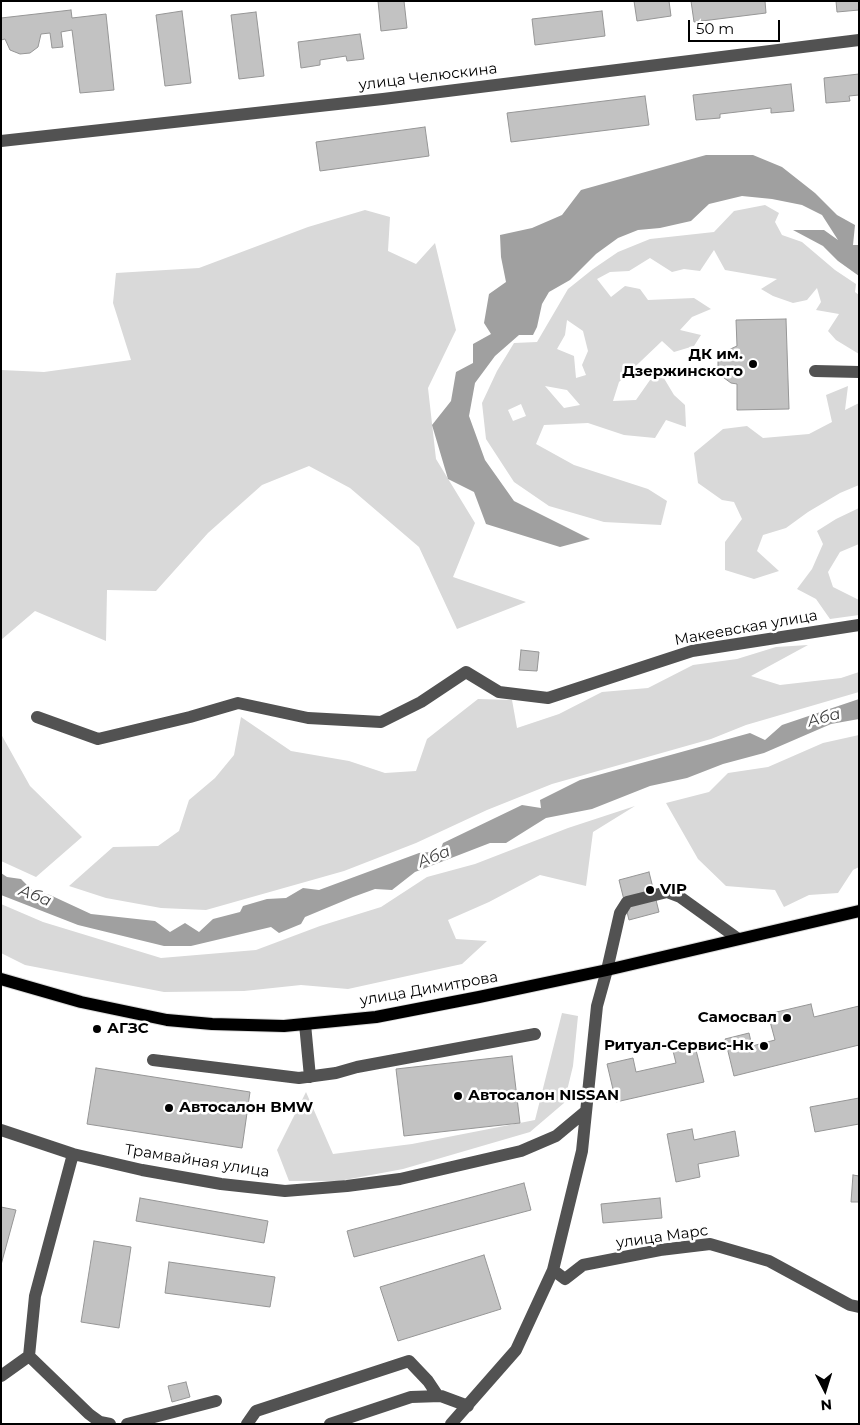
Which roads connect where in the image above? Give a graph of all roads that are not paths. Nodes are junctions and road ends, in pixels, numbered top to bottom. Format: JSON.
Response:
{"nodes":[{"id":1,"x":859,"y":40,"type":"edge"},
{"id":2,"x":1,"y":141,"type":"edge"},
{"id":3,"x":815,"y":371,"type":"dead end"},
{"id":4,"x":859,"y":372,"type":"edge"},
{"id":5,"x":859,"y":626,"type":"edge"},
{"id":6,"x":37,"y":717,"type":"dead end"},
{"id":7,"x":859,"y":911,"type":"edge"},
{"id":8,"x":737,"y":938,"type":"junction"},
{"id":9,"x":608,"y":970,"type":"junction"},
{"id":10,"x":1,"y":979,"type":"edge"},
{"id":11,"x":305,"y":1024,"type":"junction"},
{"id":12,"x":535,"y":1034,"type":"dead end"},
{"id":13,"x":153,"y":1060,"type":"dead end"},
{"id":14,"x":310,"y":1076,"type":"junction"},
{"id":15,"x":586,"y":1111,"type":"junction"},
{"id":16,"x":1,"y":1130,"type":"edge"},
{"id":17,"x":73,"y":1154,"type":"junction"},
{"id":18,"x":553,"y":1270,"type":"junction"},
{"id":19,"x":859,"y":1307,"type":"edge"},
{"id":20,"x":30,"y":1356,"type":"junction"},
{"id":21,"x":1,"y":1376,"type":"edge"},
{"id":22,"x":438,"y":1396,"type":"junction"},
{"id":23,"x":216,"y":1401,"type":"dead end"},
{"id":24,"x":468,"y":1406,"type":"junction"},
{"id":25,"x":110,"y":1424,"type":"edge"},
{"id":26,"x":127,"y":1424,"type":"edge"},
{"id":27,"x":247,"y":1424,"type":"edge"},
{"id":28,"x":330,"y":1424,"type":"edge"},
{"id":29,"x":451,"y":1424,"type":"edge"}],
"edges":[{"from":1,"to":2,"type":"street","name":"улица Челюскина"},
{"from":3,"to":4,"type":"street"},
{"from":5,"to":6,"type":"street","name":"Макеевская улица"},
{"from":7,"to":8,"type":"main road","name":"улица Димитрова"},
{"from":8,"to":9,"type":"main road","name":"улица Димитрова"},
{"from":8,"to":9,"type":"street"},
{"from":9,"to":11,"type":"main road","name":"улица Димитрова"},
{"from":9,"to":15,"type":"street"},
{"from":10,"to":11,"type":"main road","name":"улица Димитрова"},
{"from":11,"to":14,"type":"street"},
{"from":12,"to":14,"type":"street"},
{"from":13,"to":14,"type":"street"},
{"from":15,"to":17,"type":"street","name":"Трамвайная улица"},
{"from":15,"to":18,"type":"street"},
{"from":16,"to":17,"type":"street","name":"Трамвайная улица"},
{"from":17,"to":20,"type":"street"},
{"from":18,"to":19,"type":"street","name":"улица Марс"},
{"from":18,"to":24,"type":"street"},
{"from":20,"to":21,"type":"street"},
{"from":20,"to":25,"type":"street"},
{"from":22,"to":24,"type":"street"},
{"from":22,"to":27,"type":"street"},
{"from":22,"to":28,"type":"street"},
{"from":23,"to":26,"type":"street"},
{"from":24,"to":29,"type":"street"}]}
